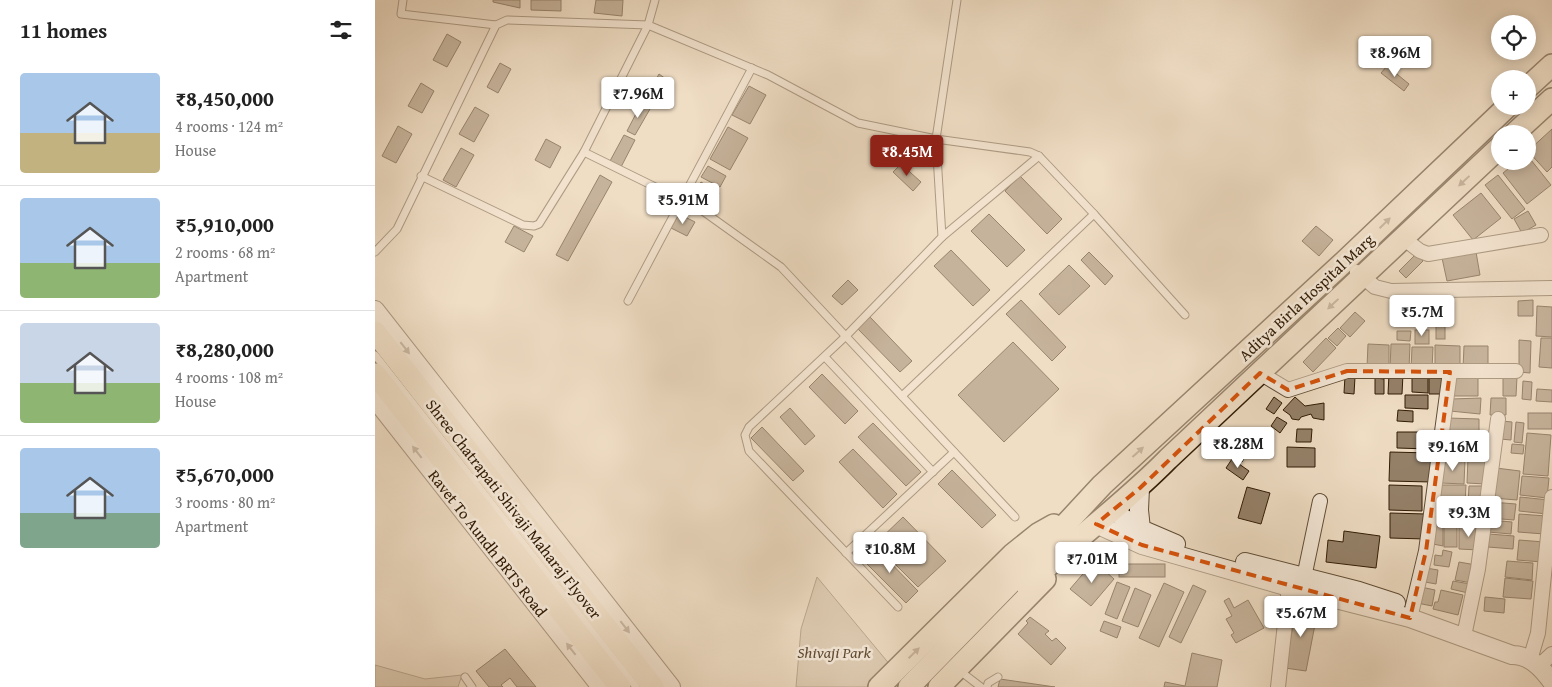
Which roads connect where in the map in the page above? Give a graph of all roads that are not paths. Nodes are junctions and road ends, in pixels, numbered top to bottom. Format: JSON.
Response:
{"nodes":[{"id":1,"x":403,"y":0,"type":"edge"},
{"id":2,"x":655,"y":0,"type":"edge"},
{"id":3,"x":957,"y":0,"type":"edge"},
{"id":4,"x":496,"y":25,"type":"junction"},
{"id":5,"x":648,"y":25,"type":"junction"},
{"id":6,"x":1552,"y":65,"type":"edge"},
{"id":7,"x":752,"y":68,"type":"junction"},
{"id":8,"x":1536,"y":80,"type":"edge"},
{"id":9,"x":1552,"y":98,"type":"edge"},
{"id":10,"x":1499,"y":115,"type":"edge"},
{"id":11,"x":1524,"y":125,"type":"edge"},
{"id":12,"x":936,"y":139,"type":"junction"},
{"id":13,"x":584,"y":152,"type":"junction"},
{"id":14,"x":1491,"y":155,"type":"edge"},
{"id":15,"x":1039,"y":156,"type":"junction"},
{"id":16,"x":421,"y":176,"type":"junction"},
{"id":17,"x":683,"y":201,"type":"junction"},
{"id":18,"x":1095,"y":214,"type":"junction"},
{"id":19,"x":1541,"y":234,"type":"dead end"},
{"id":20,"x":942,"y":237,"type":"junction"},
{"id":21,"x":1403,"y":238,"type":"junction"},
{"id":22,"x":375,"y":252,"type":"edge"},
{"id":23,"x":1345,"y":261,"type":"junction"},
{"id":24,"x":1362,"y":277,"type":"junction"},
{"id":25,"x":1552,"y":288,"type":"edge"},
{"id":26,"x":628,"y":300,"type":"dead end"},
{"id":27,"x":375,"y":310,"type":"edge"},
{"id":28,"x":1185,"y":315,"type":"dead end"},
{"id":29,"x":375,"y":332,"type":"edge"},
{"id":30,"x":846,"y":336,"type":"junction"},
{"id":31,"x":375,"y":355,"type":"edge"},
{"id":32,"x":825,"y":357,"type":"junction"},
{"id":33,"x":1516,"y":371,"type":"dead end"},
{"id":34,"x":1450,"y":372,"type":"junction"},
{"id":35,"x":1260,"y":373,"type":"junction"},
{"id":36,"x":375,"y":374,"type":"edge"},
{"id":37,"x":902,"y":396,"type":"junction"},
{"id":38,"x":375,"y":399,"type":"edge"},
{"id":39,"x":1498,"y":419,"type":"dead end"},
{"id":40,"x":954,"y":452,"type":"junction"},
{"id":41,"x":933,"y":472,"type":"junction"},
{"id":42,"x":1140,"y":488,"type":"junction"},
{"id":43,"x":1552,"y":497,"type":"edge"},
{"id":44,"x":1320,"y":501,"type":"dead end"},
{"id":45,"x":1076,"y":513,"type":"junction"},
{"id":46,"x":1015,"y":517,"type":"dead end"},
{"id":47,"x":1103,"y":517,"type":"junction"},
{"id":48,"x":1141,"y":529,"type":"junction"},
{"id":49,"x":846,"y":553,"type":"junction"},
{"id":50,"x":1052,"y":560,"type":"junction"},
{"id":51,"x":1298,"y":585,"type":"junction"},
{"id":52,"x":898,"y":608,"type":"dead end"},
{"id":53,"x":1411,"y":613,"type":"junction"},
{"id":54,"x":1465,"y":631,"type":"junction"},
{"id":55,"x":1552,"y":654,"type":"edge"},
{"id":56,"x":1540,"y":667,"type":"edge"},
{"id":57,"x":957,"y":669,"type":"junction"},
{"id":58,"x":465,"y":677,"type":"dead end"},
{"id":59,"x":998,"y":677,"type":"dead end"},
{"id":60,"x":473,"y":687,"type":"edge"},
{"id":61,"x":601,"y":687,"type":"edge"},
{"id":62,"x":620,"y":687,"type":"edge"},
{"id":63,"x":636,"y":687,"type":"edge"},
{"id":64,"x":653,"y":687,"type":"edge"},
{"id":65,"x":671,"y":687,"type":"edge"},
{"id":66,"x":879,"y":687,"type":"edge"},
{"id":67,"x":909,"y":687,"type":"edge"},
{"id":68,"x":926,"y":687,"type":"edge"},
{"id":69,"x":939,"y":687,"type":"edge"},
{"id":70,"x":981,"y":687,"type":"edge"},
{"id":71,"x":987,"y":687,"type":"edge"},
{"id":72,"x":1278,"y":687,"type":"edge"}],
"edges":[{"from":1,"to":4,"type":"lane"},
{"from":2,"to":5,"type":"lane"},
{"from":3,"to":12,"type":"lane"},
{"from":4,"to":5,"type":"lane"},
{"from":4,"to":16,"type":"lane"},
{"from":5,"to":7,"type":"lane"},
{"from":5,"to":13,"type":"lane"},
{"from":6,"to":8,"type":"main road"},
{"from":7,"to":12,"type":"lane"},
{"from":7,"to":17,"type":"lane"},
{"from":9,"to":11,"type":"main road"},
{"from":23,"to":10,"type":"main road","name":"Aditya Birla Hospital Marg","one_way":true},
{"from":12,"to":15,"type":"lane"},
{"from":12,"to":20,"type":"lane"},
{"from":13,"to":16,"type":"lane"},
{"from":13,"to":17,"type":"lane"},
{"from":14,"to":21,"type":"main road","name":"Aditya Birla Hospital Marg","one_way":true},
{"from":15,"to":18,"type":"lane"},
{"from":15,"to":20,"type":"lane"},
{"from":16,"to":22,"type":"lane"},
{"from":17,"to":26,"type":"lane"},
{"from":17,"to":30,"type":"lane"},
{"from":18,"to":28,"type":"lane"},
{"from":18,"to":37,"type":"lane"},
{"from":19,"to":21,"type":"street"},
{"from":20,"to":30,"type":"lane"},
{"from":21,"to":24,"type":"main road","name":"Aditya Birla Hospital Marg"},
{"from":23,"to":24,"type":"street"},
{"from":45,"to":23,"type":"main road","name":"Aditya Birla Hospital Marg","one_way":true},
{"from":24,"to":25,"type":"street"},
{"from":24,"to":35,"type":"main road","name":"Aditya Birla Hospital Marg","one_way":true},
{"from":27,"to":65,"type":"street","one_way":true},
{"from":29,"to":64,"type":"main road","name":"Shree Chatrapati Shivaji Maharaj Flyover"},
{"from":30,"to":32,"type":"lane"},
{"from":30,"to":37,"type":"lane"},
{"from":31,"to":63,"type":"lane"},
{"from":32,"to":41,"type":"lane"},
{"from":32,"to":49,"type":"lane"},
{"from":33,"to":34,"type":"street"},
{"from":34,"to":35,"type":"street"},
{"from":34,"to":53,"type":"street"},
{"from":35,"to":42,"type":"main road","name":"Aditya Birla Hospital Marg"},
{"from":36,"to":62,"type":"main road","name":"Shree Chatrapati Shivaji Maharaj Flyover"},
{"from":37,"to":40,"type":"lane"},
{"from":61,"to":38,"type":"street","name":"Ravet To Aundh BRTS Road","one_way":true},
{"from":39,"to":54,"type":"street"},
{"from":40,"to":41,"type":"lane"},
{"from":40,"to":46,"type":"lane"},
{"from":41,"to":49,"type":"lane"},
{"from":42,"to":47,"type":"main road","name":"Aditya Birla Hospital Marg"},
{"from":42,"to":48,"type":"street"},
{"from":43,"to":56,"type":"street"},
{"from":44,"to":51,"type":"street"},
{"from":66,"to":45,"type":"main road","one_way":true},
{"from":45,"to":67,"type":"main road","name":"Aditya Birla Hospital Marg"},
{"from":47,"to":48,"type":"street"},
{"from":47,"to":50,"type":"main road","name":"Aditya Birla Hospital Marg"},
{"from":47,"to":51,"type":"street"},
{"from":48,"to":51,"type":"street"},
{"from":49,"to":52,"type":"lane"},
{"from":50,"to":57,"type":"main road"},
{"from":50,"to":68,"type":"main road","name":"Aditya Birla Hospital Marg"},
{"from":51,"to":53,"type":"street"},
{"from":51,"to":72,"type":"street"},
{"from":53,"to":54,"type":"street"},
{"from":54,"to":56,"type":"street"},
{"from":55,"to":56,"type":"street"},
{"from":57,"to":69,"type":"main road"},
{"from":57,"to":70,"type":"lane"},
{"from":58,"to":60,"type":"lane"},
{"from":59,"to":71,"type":"lane"}]}
